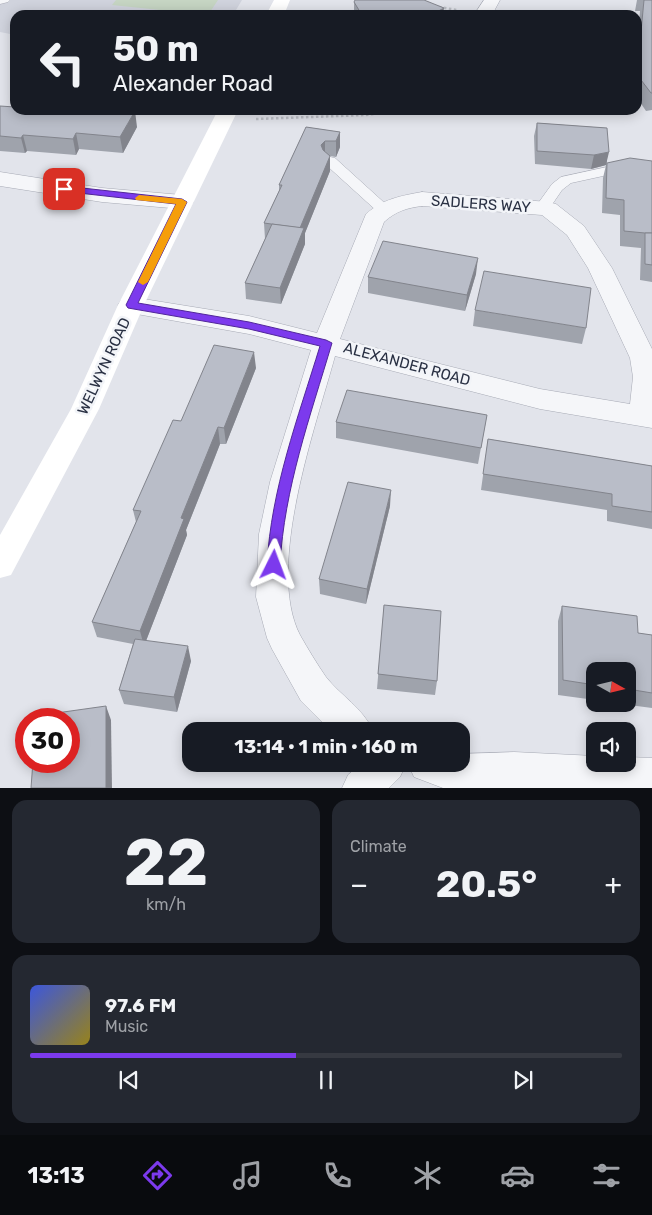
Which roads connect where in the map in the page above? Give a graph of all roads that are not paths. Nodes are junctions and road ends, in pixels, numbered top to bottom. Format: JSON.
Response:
{"nodes":[{"id":1,"x":4,"y":0,"type":"edge"},
{"id":2,"x":0,"y":1,"type":"edge"},
{"id":3,"x":226,"y":115,"type":"edge"},
{"id":4,"x":330,"y":162,"type":"edge"},
{"id":5,"x":644,"y":163,"type":"edge"},
{"id":6,"x":0,"y":179,"type":"edge"},
{"id":7,"x":182,"y":202,"type":"junction"},
{"id":8,"x":542,"y":209,"type":"junction"},
{"id":9,"x":384,"y":210,"type":"junction"},
{"id":10,"x":131,"y":305,"type":"junction"},
{"id":11,"x":326,"y":343,"type":"junction"},
{"id":12,"x":647,"y":417,"type":"edge"},
{"id":13,"x":0,"y":565,"type":"edge"},
{"id":14,"x":346,"y":722,"type":"edge"},
{"id":15,"x":378,"y":772,"type":"edge"},
{"id":16,"x":453,"y":772,"type":"edge"},
{"id":17,"x":652,"y":777,"type":"edge"},
{"id":18,"x":361,"y":788,"type":"edge"}],
"edges":[{"from":1,"to":2,"type":"lane"},
{"from":3,"to":7,"type":"main road","name":"WELWYN ROAD"},
{"from":4,"to":9,"type":"lane"},
{"from":5,"to":8,"type":"lane"},
{"from":6,"to":7,"type":"street"},
{"from":7,"to":10,"type":"main road","name":"WELWYN ROAD"},
{"from":8,"to":9,"type":"street","name":"SADLERS WAY"},
{"from":8,"to":12,"type":"street","name":"SADLERS WAY"},
{"from":9,"to":11,"type":"street"},
{"from":10,"to":11,"type":"street","name":"ALEXANDER ROAD"},
{"from":10,"to":13,"type":"main road","name":"WELWYN ROAD"},
{"from":11,"to":12,"type":"street","name":"ALEXANDER ROAD"},
{"from":11,"to":14,"type":"street"},
{"from":15,"to":18,"type":"street"},
{"from":16,"to":17,"type":"street"}]}
